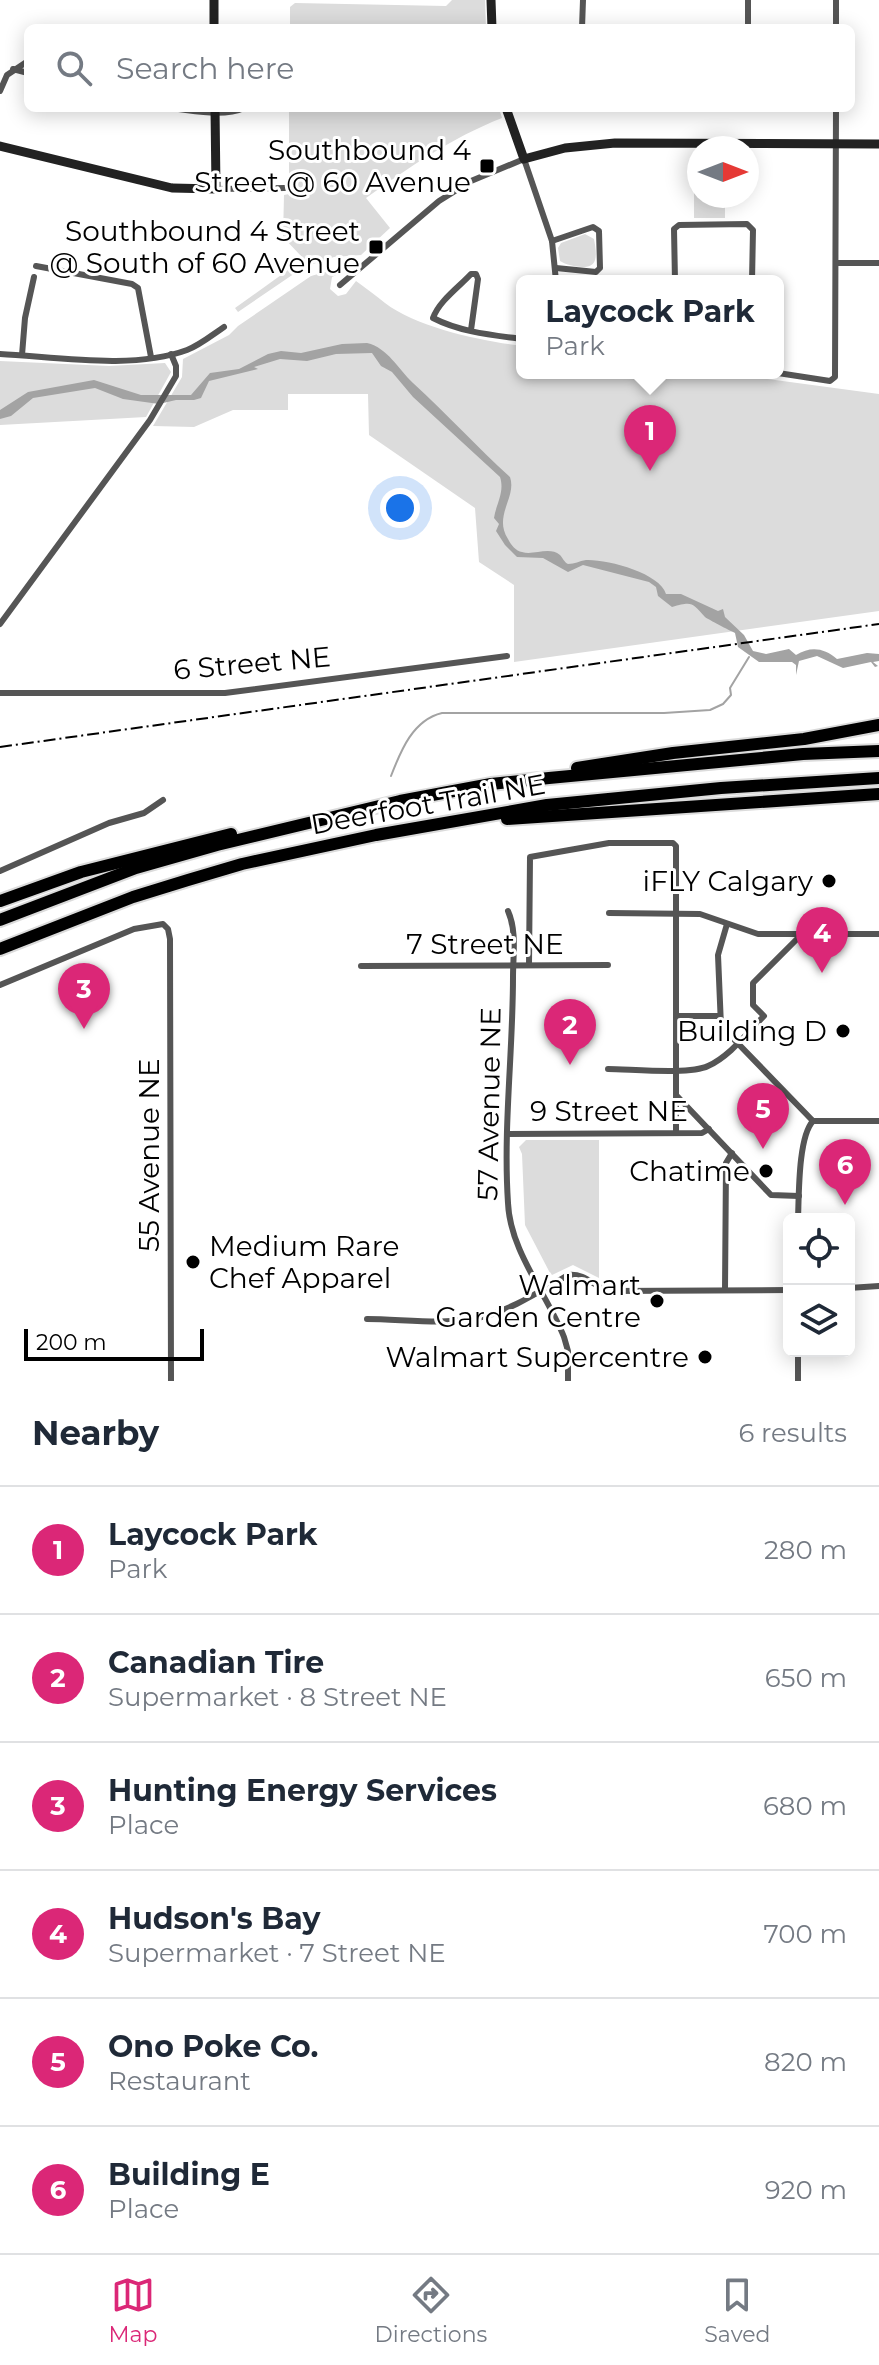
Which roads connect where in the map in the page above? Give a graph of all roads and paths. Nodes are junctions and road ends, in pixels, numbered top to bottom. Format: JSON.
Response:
{"nodes":[{"id":1,"x":214,"y":0,"type":"edge"},
{"id":2,"x":491,"y":0,"type":"edge"},
{"id":3,"x":583,"y":0,"type":"edge"},
{"id":4,"x":748,"y":0,"type":"edge"},
{"id":5,"x":836,"y":0,"type":"edge"},
{"id":6,"x":214,"y":24,"type":"edge"},
{"id":7,"x":492,"y":24,"type":"edge"},
{"id":8,"x":582,"y":24,"type":"edge"},
{"id":9,"x":748,"y":24,"type":"edge"},
{"id":10,"x":836,"y":24,"type":"edge"},
{"id":11,"x":24,"y":63,"type":"edge"},
{"id":12,"x":13,"y":69,"type":"junction"},
{"id":13,"x":24,"y":72,"type":"edge"},
{"id":14,"x":0,"y":91,"type":"edge"},
{"id":15,"x":215,"y":112,"type":"edge"},
{"id":16,"x":507,"y":112,"type":"edge"},
{"id":17,"x":836,"y":112,"type":"edge"},
{"id":18,"x":836,"y":143,"type":"junction"},
{"id":19,"x":879,"y":144,"type":"edge"},
{"id":20,"x":0,"y":146,"type":"edge"},
{"id":21,"x":524,"y":159,"type":"junction"},
{"id":22,"x":285,"y":188,"type":"dead end"},
{"id":23,"x":216,"y":189,"type":"junction"},
{"id":24,"x":552,"y":241,"type":"junction"},
{"id":25,"x":836,"y":263,"type":"junction"},
{"id":26,"x":879,"y":263,"type":"edge"},
{"id":27,"x":36,"y":266,"type":"dead end"},
{"id":28,"x":556,"y":268,"type":"junction"},
{"id":29,"x":556,"y":275,"type":"edge"},
{"id":30,"x":675,"y":275,"type":"edge"},
{"id":31,"x":752,"y":275,"type":"edge"},
{"id":32,"x":34,"y":277,"type":"dead end"},
{"id":33,"x":340,"y":285,"type":"dead end"},
{"id":34,"x":224,"y":327,"type":"dead end"},
{"id":35,"x":471,"y":330,"type":"junction"},
{"id":36,"x":516,"y":338,"type":"edge"},
{"id":37,"x":0,"y":354,"type":"edge"},
{"id":38,"x":171,"y":354,"type":"junction"},
{"id":39,"x":22,"y":355,"type":"junction"},
{"id":40,"x":151,"y":357,"type":"junction"},
{"id":41,"x":784,"y":374,"type":"edge"},
{"id":42,"x":0,"y":624,"type":"edge"},
{"id":43,"x":507,"y":656,"type":"dead end"},
{"id":44,"x":0,"y":693,"type":"edge"},
{"id":45,"x":877,"y":725,"type":"edge"},
{"id":46,"x":879,"y":751,"type":"edge"},
{"id":47,"x":549,"y":778,"type":"junction"},
{"id":48,"x":879,"y":778,"type":"edge"},
{"id":49,"x":879,"y":794,"type":"edge"},
{"id":50,"x":163,"y":800,"type":"dead end"},
{"id":51,"x":742,"y":802,"type":"junction"},
{"id":52,"x":879,"y":802,"type":"edge"},
{"id":53,"x":360,"y":812,"type":"junction"},
{"id":54,"x":376,"y":835,"type":"junction"},
{"id":55,"x":0,"y":871,"type":"edge"},
{"id":56,"x":0,"y":902,"type":"edge"},
{"id":57,"x":508,"y":911,"type":"dead end"},
{"id":58,"x":609,"y":913,"type":"dead end"},
{"id":59,"x":676,"y":913,"type":"junction"},
{"id":60,"x":0,"y":920,"type":"edge"},
{"id":61,"x":727,"y":924,"type":"junction"},
{"id":62,"x":879,"y":934,"type":"edge"},
{"id":63,"x":801,"y":935,"type":"junction"},
{"id":64,"x":4,"y":948,"type":"edge"},
{"id":65,"x":529,"y":965,"type":"junction"},
{"id":66,"x":608,"y":965,"type":"dead end"},
{"id":67,"x":361,"y":966,"type":"dead end"},
{"id":68,"x":513,"y":966,"type":"junction"},
{"id":69,"x":0,"y":985,"type":"edge"},
{"id":70,"x":676,"y":1016,"type":"junction"},
{"id":71,"x":719,"y":1016,"type":"junction"},
{"id":72,"x":737,"y":1044,"type":"junction"},
{"id":73,"x":608,"y":1069,"type":"dead end"},
{"id":74,"x":676,"y":1069,"type":"junction"},
{"id":75,"x":676,"y":1095,"type":"junction"},
{"id":76,"x":813,"y":1121,"type":"junction"},
{"id":77,"x":879,"y":1121,"type":"edge"},
{"id":78,"x":709,"y":1129,"type":"junction"},
{"id":79,"x":676,"y":1133,"type":"junction"},
{"id":80,"x":508,"y":1134,"type":"junction"},
{"id":81,"x":732,"y":1153,"type":"junction"},
{"id":82,"x":799,"y":1196,"type":"junction"},
{"id":83,"x":798,"y":1213,"type":"edge"},
{"id":84,"x":879,"y":1286,"type":"edge"},
{"id":85,"x":855,"y":1288,"type":"edge"},
{"id":86,"x":542,"y":1290,"type":"junction"},
{"id":87,"x":725,"y":1290,"type":"junction"},
{"id":88,"x":783,"y":1290,"type":"edge"},
{"id":89,"x":367,"y":1319,"type":"dead end"},
{"id":90,"x":798,"y":1357,"type":"edge"},
{"id":91,"x":171,"y":1381,"type":"edge"},
{"id":92,"x":568,"y":1381,"type":"edge"},
{"id":93,"x":798,"y":1381,"type":"edge"}],
"edges":[{"from":1,"to":6,"type":"street"},
{"from":2,"to":7,"type":"street"},
{"from":3,"to":8,"type":"street"},
{"from":4,"to":9,"type":"street"},
{"from":5,"to":10,"type":"street"},
{"from":11,"to":12,"type":"street"},
{"from":12,"to":13,"type":"street"},
{"from":12,"to":14,"type":"street"},
{"from":15,"to":23,"type":"street"},
{"from":16,"to":21,"type":"street"},
{"from":17,"to":18,"type":"street"},
{"from":18,"to":19,"type":"street"},
{"from":18,"to":21,"type":"street"},
{"from":18,"to":25,"type":"street"},
{"from":20,"to":23,"type":"street"},
{"from":21,"to":24,"type":"street"},
{"from":21,"to":33,"type":"street"},
{"from":22,"to":23,"type":"street"},
{"from":24,"to":28,"type":"street"},
{"from":24,"to":28,"type":"street"},
{"from":25,"to":26,"type":"street"},
{"from":25,"to":41,"type":"street"},
{"from":27,"to":40,"type":"street"},
{"from":28,"to":29,"type":"street"},
{"from":30,"to":31,"type":"street"},
{"from":32,"to":39,"type":"street"},
{"from":34,"to":38,"type":"street"},
{"from":35,"to":35,"type":"street"},
{"from":35,"to":36,"type":"street"},
{"from":37,"to":39,"type":"street"},
{"from":38,"to":40,"type":"street"},
{"from":38,"to":42,"type":"street"},
{"from":39,"to":40,"type":"street"},
{"from":43,"to":44,"type":"street","name":"6 Street NE"},
{"from":45,"to":47,"type":"highway"},
{"from":46,"to":47,"type":"highway","name":"Deerfoot Trail NE"},
{"from":47,"to":53,"type":"highway","name":"Deerfoot Trail NE"},
{"from":48,"to":54,"type":"highway","name":"Deerfoot Trail NE"},
{"from":49,"to":51,"type":"highway"},
{"from":50,"to":55,"type":"street"},
{"from":51,"to":52,"type":"highway"},
{"from":51,"to":54,"type":"highway"},
{"from":53,"to":56,"type":"highway"},
{"from":53,"to":60,"type":"highway","name":"Deerfoot Trail NE"},
{"from":54,"to":64,"type":"highway","name":"Deerfoot Trail NE"},
{"from":57,"to":68,"type":"street","name":"57 Avenue NE"},
{"from":58,"to":59,"type":"street"},
{"from":59,"to":61,"type":"street"},
{"from":59,"to":65,"type":"street"},
{"from":59,"to":70,"type":"street"},
{"from":61,"to":63,"type":"street"},
{"from":61,"to":71,"type":"street"},
{"from":62,"to":63,"type":"street"},
{"from":63,"to":72,"type":"street"},
{"from":65,"to":66,"type":"street","name":"7 Street NE"},
{"from":65,"to":68,"type":"street","name":"7 Street NE"},
{"from":67,"to":68,"type":"street","name":"7 Street NE"},
{"from":68,"to":80,"type":"street","name":"57 Avenue NE"},
{"from":69,"to":91,"type":"street","name":"55 Avenue NE"},
{"from":70,"to":71,"type":"street"},
{"from":70,"to":74,"type":"street"},
{"from":71,"to":72,"type":"street"},
{"from":72,"to":74,"type":"street"},
{"from":72,"to":76,"type":"street"},
{"from":73,"to":74,"type":"street"},
{"from":74,"to":75,"type":"street"},
{"from":75,"to":78,"type":"street"},
{"from":75,"to":79,"type":"street"},
{"from":76,"to":77,"type":"street"},
{"from":76,"to":82,"type":"street"},
{"from":78,"to":79,"type":"street","name":"9 Street NE"},
{"from":78,"to":81,"type":"street"},
{"from":79,"to":80,"type":"street","name":"9 Street NE"},
{"from":80,"to":86,"type":"street","name":"57 Avenue NE"},
{"from":81,"to":82,"type":"street"},
{"from":81,"to":87,"type":"street"},
{"from":82,"to":83,"type":"street"},
{"from":84,"to":85,"type":"street"},
{"from":86,"to":87,"type":"street"},
{"from":86,"to":89,"type":"street"},
{"from":86,"to":92,"type":"street","name":"57 Avenue NE"},
{"from":87,"to":88,"type":"street"},
{"from":90,"to":93,"type":"street"}]}
